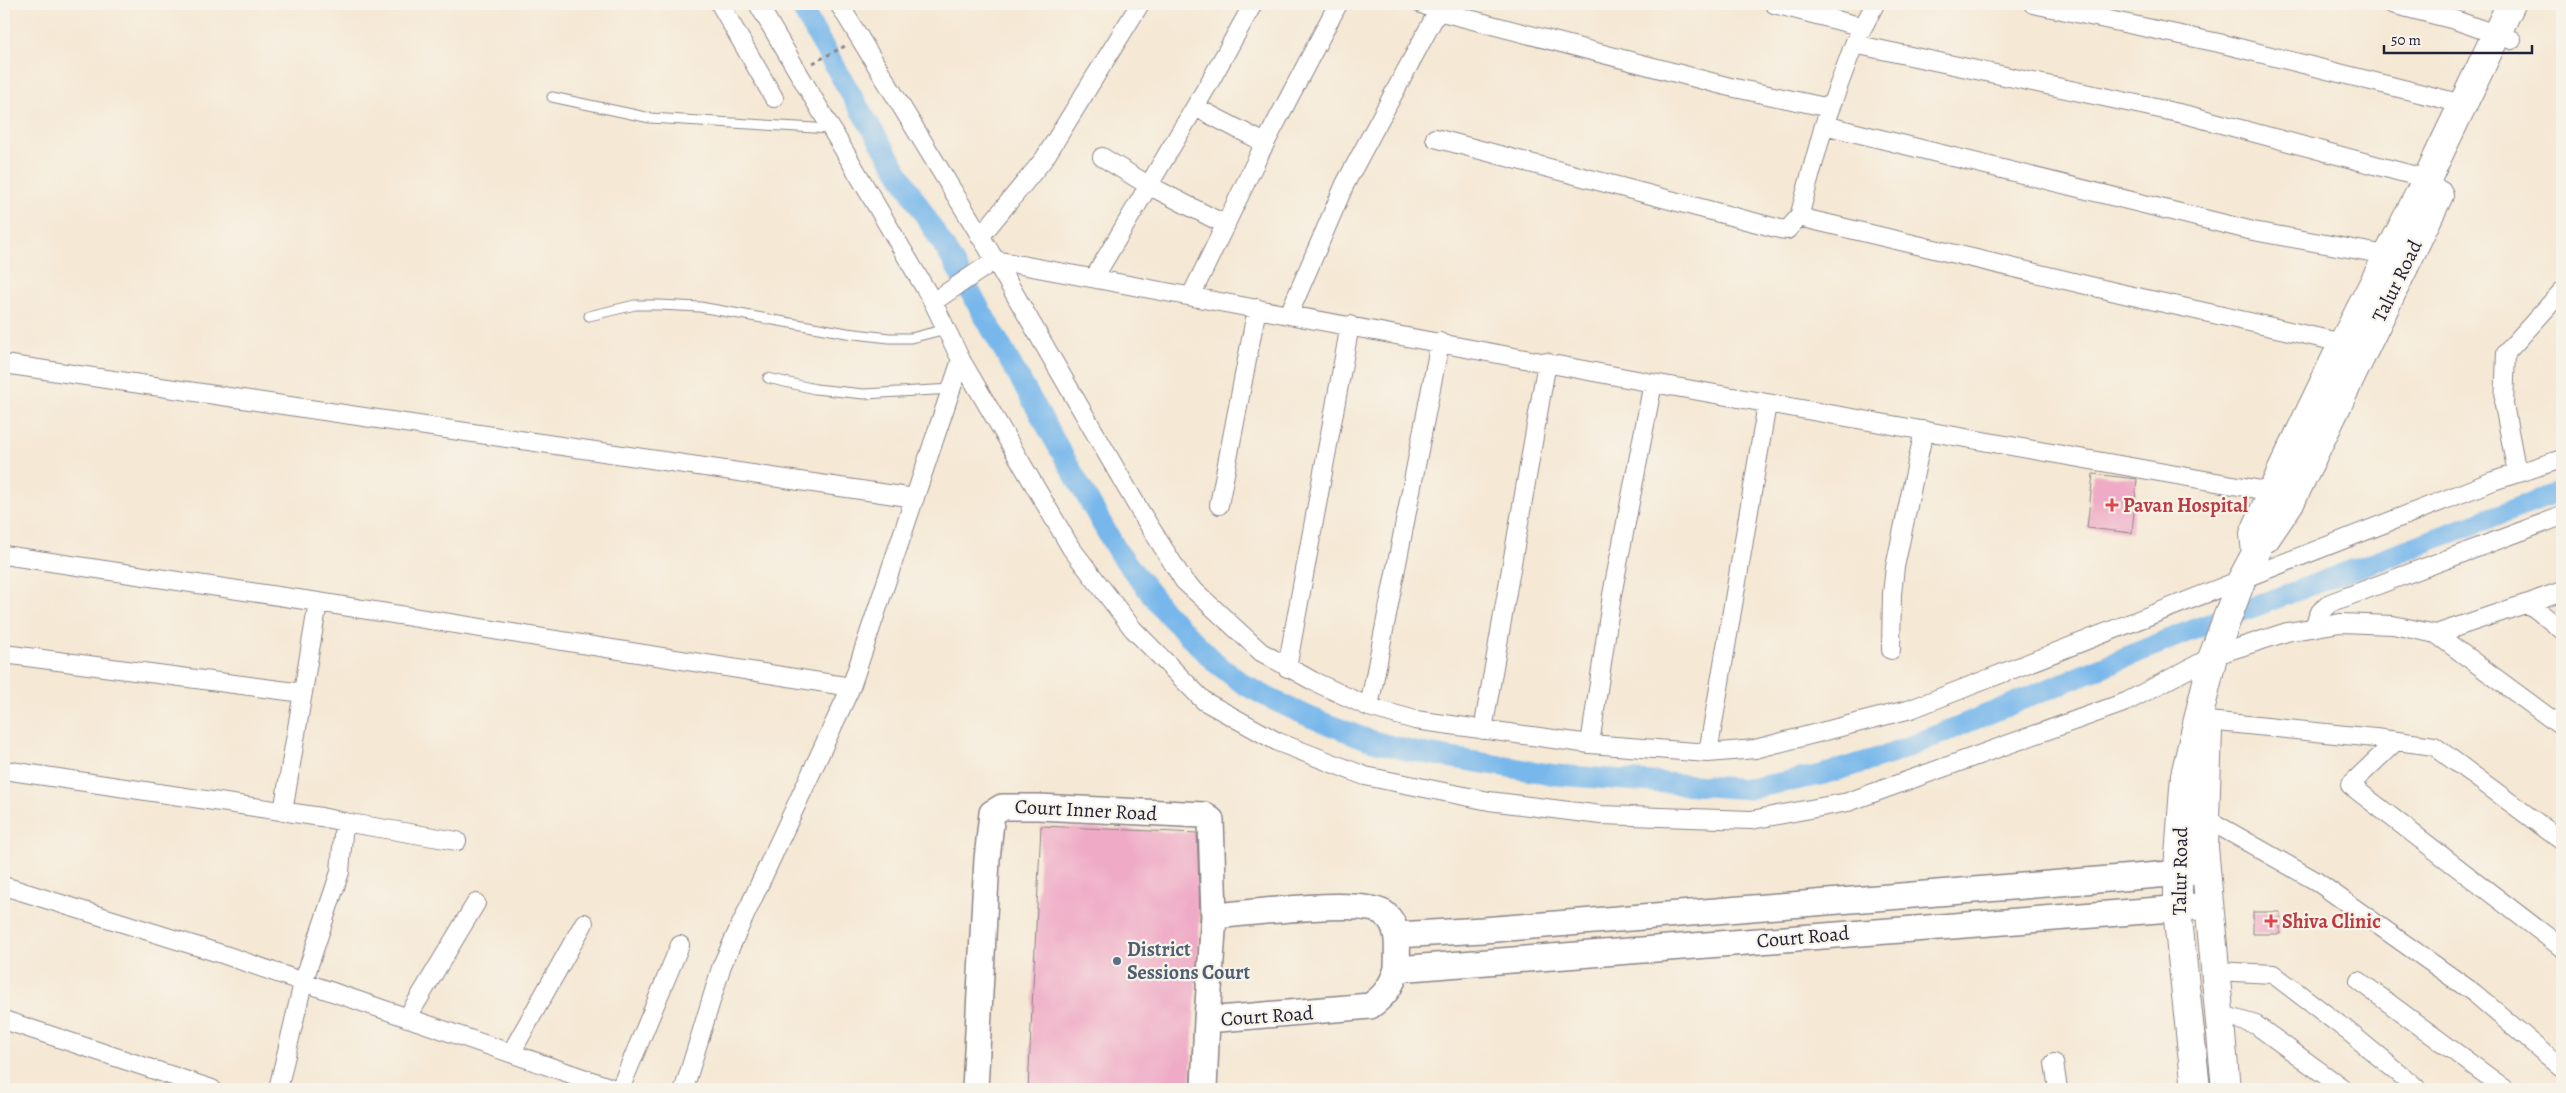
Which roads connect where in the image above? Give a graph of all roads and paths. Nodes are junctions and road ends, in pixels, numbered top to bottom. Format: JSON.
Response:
{"nodes":[{"id":1,"x":720,"y":4,"type":"edge"},
{"id":2,"x":758,"y":4,"type":"edge"},
{"id":3,"x":839,"y":4,"type":"edge"},
{"id":4,"x":1140,"y":4,"type":"edge"},
{"id":5,"x":1253,"y":4,"type":"edge"},
{"id":6,"x":1338,"y":4,"type":"edge"},
{"id":7,"x":1422,"y":4,"type":"edge"},
{"id":8,"x":1774,"y":4,"type":"edge"},
{"id":9,"x":1875,"y":4,"type":"edge"},
{"id":10,"x":2033,"y":4,"type":"edge"},
{"id":11,"x":2392,"y":4,"type":"edge"},
{"id":12,"x":2511,"y":4,"type":"edge"},
{"id":13,"x":2529,"y":4,"type":"edge"},
{"id":14,"x":1440,"y":8,"type":"edge"},
{"id":15,"x":1863,"y":27,"type":"junction"},
{"id":16,"x":2504,"y":37,"type":"junction"},
{"id":17,"x":1854,"y":44,"type":"junction"},
{"id":18,"x":842,"y":48,"type":"dead end"},
{"id":19,"x":811,"y":64,"type":"dead end"},
{"id":20,"x":552,"y":98,"type":"dead end"},
{"id":21,"x":774,"y":98,"type":"dead end"},
{"id":22,"x":2463,"y":104,"type":"junction"},
{"id":23,"x":1195,"y":107,"type":"junction"},
{"id":24,"x":1830,"y":108,"type":"junction"},
{"id":25,"x":1824,"y":125,"type":"junction"},
{"id":26,"x":831,"y":129,"type":"junction"},
{"id":27,"x":1435,"y":138,"type":"dead end"},
{"id":28,"x":1265,"y":143,"type":"junction"},
{"id":29,"x":1102,"y":157,"type":"dead end"},
{"id":30,"x":2427,"y":179,"type":"junction"},
{"id":31,"x":1148,"y":184,"type":"junction"},
{"id":32,"x":1799,"y":217,"type":"junction"},
{"id":33,"x":1226,"y":225,"type":"junction"},
{"id":34,"x":980,"y":237,"type":"junction"},
{"id":35,"x":2386,"y":255,"type":"junction"},
{"id":36,"x":988,"y":265,"type":"junction"},
{"id":37,"x":1094,"y":278,"type":"junction"},
{"id":38,"x":2562,"y":291,"type":"edge"},
{"id":39,"x":1191,"y":296,"type":"junction"},
{"id":40,"x":940,"y":297,"type":"junction"},
{"id":41,"x":1257,"y":308,"type":"junction"},
{"id":42,"x":1290,"y":314,"type":"junction"},
{"id":43,"x":589,"y":316,"type":"dead end"},
{"id":44,"x":1350,"y":325,"type":"junction"},
{"id":45,"x":946,"y":329,"type":"junction"},
{"id":46,"x":1440,"y":342,"type":"junction"},
{"id":47,"x":2343,"y":343,"type":"junction"},
{"id":48,"x":961,"y":360,"type":"junction"},
{"id":49,"x":1547,"y":362,"type":"junction"},
{"id":50,"x":4,"y":364,"type":"edge"},
{"id":51,"x":768,"y":378,"type":"dead end"},
{"id":52,"x":1653,"y":383,"type":"junction"},
{"id":53,"x":952,"y":389,"type":"junction"},
{"id":54,"x":1768,"y":404,"type":"junction"},
{"id":55,"x":1924,"y":430,"type":"junction"},
{"id":56,"x":2562,"y":458,"type":"edge"},
{"id":57,"x":2517,"y":474,"type":"junction"},
{"id":58,"x":2272,"y":492,"type":"junction"},
{"id":59,"x":915,"y":498,"type":"junction"},
{"id":60,"x":1219,"y":505,"type":"dead end"},
{"id":61,"x":2562,"y":516,"type":"edge"},
{"id":62,"x":2256,"y":553,"type":"junction"},
{"id":63,"x":4,"y":555,"type":"edge"},
{"id":64,"x":2240,"y":581,"type":"junction"},
{"id":65,"x":2562,"y":591,"type":"edge"},
{"id":66,"x":318,"y":602,"type":"junction"},
{"id":67,"x":2528,"y":603,"type":"junction"},
{"id":68,"x":2314,"y":628,"type":"junction"},
{"id":69,"x":2562,"y":630,"type":"edge"},
{"id":70,"x":2436,"y":634,"type":"junction"},
{"id":71,"x":1891,"y":650,"type":"dead end"},
{"id":72,"x":4,"y":654,"type":"edge"},
{"id":73,"x":2213,"y":656,"type":"junction"},
{"id":74,"x":1287,"y":668,"type":"junction"},
{"id":75,"x":851,"y":687,"type":"junction"},
{"id":76,"x":304,"y":693,"type":"junction"},
{"id":77,"x":1369,"y":707,"type":"junction"},
{"id":78,"x":2208,"y":721,"type":"junction"},
{"id":79,"x":2562,"y":727,"type":"edge"},
{"id":80,"x":1483,"y":730,"type":"junction"},
{"id":81,"x":2396,"y":741,"type":"junction"},
{"id":82,"x":1590,"y":744,"type":"junction"},
{"id":83,"x":1708,"y":753,"type":"junction"},
{"id":84,"x":4,"y":770,"type":"edge"},
{"id":85,"x":283,"y":812,"type":"junction"},
{"id":86,"x":2205,"y":818,"type":"junction"},
{"id":87,"x":344,"y":822,"type":"junction"},
{"id":88,"x":2562,"y":840,"type":"edge"},
{"id":89,"x":457,"y":841,"type":"dead end"},
{"id":90,"x":2207,"y":871,"type":"junction"},
{"id":91,"x":2178,"y":874,"type":"junction"},
{"id":92,"x":4,"y":886,"type":"edge"},
{"id":93,"x":476,"y":903,"type":"dead end"},
{"id":94,"x":2210,"y":906,"type":"junction"},
{"id":95,"x":2178,"y":909,"type":"junction"},
{"id":96,"x":1214,"y":916,"type":"junction"},
{"id":97,"x":584,"y":922,"type":"dead end"},
{"id":98,"x":1397,"y":934,"type":"junction"},
{"id":99,"x":680,"y":945,"type":"dead end"},
{"id":100,"x":2562,"y":948,"type":"edge"},
{"id":101,"x":1397,"y":968,"type":"junction"},
{"id":102,"x":2216,"y":970,"type":"junction"},
{"id":103,"x":2359,"y":981,"type":"dead end"},
{"id":104,"x":303,"y":983,"type":"junction"},
{"id":105,"x":2220,"y":1014,"type":"junction"},
{"id":106,"x":408,"y":1018,"type":"junction"},
{"id":107,"x":4,"y":1020,"type":"edge"},
{"id":108,"x":1207,"y":1020,"type":"junction"},
{"id":109,"x":511,"y":1053,"type":"junction"},
{"id":110,"x":2054,"y":1063,"type":"dead end"},
{"id":111,"x":2562,"y":1068,"type":"edge"},
{"id":112,"x":212,"y":1089,"type":"edge"},
{"id":113,"x":278,"y":1089,"type":"edge"},
{"id":114,"x":615,"y":1089,"type":"edge"},
{"id":115,"x":620,"y":1089,"type":"edge"},
{"id":116,"x":684,"y":1089,"type":"edge"},
{"id":117,"x":975,"y":1089,"type":"edge"},
{"id":118,"x":1204,"y":1089,"type":"edge"},
{"id":119,"x":2058,"y":1089,"type":"edge"},
{"id":120,"x":2196,"y":1089,"type":"edge"},
{"id":121,"x":2226,"y":1089,"type":"edge"},
{"id":122,"x":2344,"y":1089,"type":"edge"},
{"id":123,"x":2418,"y":1089,"type":"edge"},
{"id":124,"x":2505,"y":1089,"type":"edge"}],
"edges":[{"from":1,"to":21,"type":"street"},
{"from":2,"to":26,"type":"street"},
{"from":3,"to":34,"type":"street"},
{"from":4,"to":34,"type":"street"},
{"from":5,"to":23,"type":"street"},
{"from":6,"to":28,"type":"street"},
{"from":7,"to":14,"type":"street"},
{"from":8,"to":15,"type":"street"},
{"from":9,"to":15,"type":"street"},
{"from":10,"to":22,"type":"street"},
{"from":11,"to":16,"type":"street"},
{"from":12,"to":16,"type":"main road","name":"Talur Road"},
{"from":13,"to":16,"type":"main road","name":"Talur Road"},
{"from":14,"to":24,"type":"street"},
{"from":14,"to":42,"type":"street"},
{"from":15,"to":17,"type":"street"},
{"from":16,"to":22,"type":"main road","name":"Talur Road"},
{"from":16,"to":62,"type":"main road","name":"Talur Road"},
{"from":17,"to":24,"type":"street"},
{"from":17,"to":30,"type":"street"},
{"from":18,"to":19,"type":"path"},
{"from":20,"to":26,"type":"lane"},
{"from":22,"to":30,"type":"main road","name":"Talur Road"},
{"from":23,"to":28,"type":"street"},
{"from":23,"to":31,"type":"street"},
{"from":24,"to":25,"type":"street"},
{"from":25,"to":32,"type":"street"},
{"from":25,"to":35,"type":"street"},
{"from":26,"to":40,"type":"street"},
{"from":27,"to":32,"type":"street"},
{"from":28,"to":33,"type":"street"},
{"from":29,"to":31,"type":"street"},
{"from":30,"to":35,"type":"main road","name":"Talur Road"},
{"from":31,"to":33,"type":"street"},
{"from":31,"to":37,"type":"street"},
{"from":32,"to":47,"type":"street"},
{"from":33,"to":39,"type":"street"},
{"from":34,"to":36,"type":"street"},
{"from":35,"to":47,"type":"main road","name":"Talur Road"},
{"from":36,"to":37,"type":"street"},
{"from":36,"to":40,"type":"street"},
{"from":36,"to":74,"type":"street"},
{"from":37,"to":39,"type":"street"},
{"from":38,"to":57,"type":"street"},
{"from":39,"to":41,"type":"street"},
{"from":40,"to":45,"type":"street"},
{"from":41,"to":42,"type":"street"},
{"from":41,"to":60,"type":"street"},
{"from":42,"to":44,"type":"street"},
{"from":43,"to":45,"type":"lane"},
{"from":44,"to":46,"type":"street"},
{"from":44,"to":74,"type":"street"},
{"from":45,"to":48,"type":"street"},
{"from":46,"to":49,"type":"street"},
{"from":46,"to":77,"type":"street"},
{"from":47,"to":58,"type":"main road","name":"Talur Road"},
{"from":48,"to":53,"type":"street"},
{"from":48,"to":73,"type":"street"},
{"from":49,"to":52,"type":"street"},
{"from":49,"to":80,"type":"street"},
{"from":50,"to":59,"type":"street"},
{"from":51,"to":53,"type":"lane"},
{"from":52,"to":54,"type":"street"},
{"from":52,"to":82,"type":"street"},
{"from":53,"to":59,"type":"street"},
{"from":54,"to":55,"type":"street"},
{"from":54,"to":83,"type":"street"},
{"from":55,"to":58,"type":"street"},
{"from":55,"to":71,"type":"street"},
{"from":56,"to":57,"type":"street"},
{"from":57,"to":64,"type":"street"},
{"from":58,"to":62,"type":"main road","name":"Talur Road"},
{"from":59,"to":75,"type":"street"},
{"from":61,"to":68,"type":"street"},
{"from":62,"to":64,"type":"main road","name":"Talur Road"},
{"from":63,"to":66,"type":"street"},
{"from":64,"to":73,"type":"main road","name":"Talur Road"},
{"from":64,"to":83,"type":"street"},
{"from":65,"to":67,"type":"street"},
{"from":66,"to":75,"type":"street"},
{"from":66,"to":76,"type":"street"},
{"from":67,"to":69,"type":"street"},
{"from":67,"to":70,"type":"street"},
{"from":68,"to":70,"type":"street"},
{"from":68,"to":73,"type":"street"},
{"from":70,"to":79,"type":"street"},
{"from":72,"to":76,"type":"street"},
{"from":73,"to":78,"type":"main road","name":"Talur Road"},
{"from":73,"to":91,"type":"main road","name":"Talur Road"},
{"from":74,"to":77,"type":"street"},
{"from":75,"to":116,"type":"street"},
{"from":76,"to":85,"type":"street"},
{"from":77,"to":80,"type":"street"},
{"from":78,"to":81,"type":"street"},
{"from":78,"to":86,"type":"main road","name":"Talur Road"},
{"from":80,"to":82,"type":"street"},
{"from":81,"to":88,"type":"street"},
{"from":81,"to":100,"type":"street"},
{"from":82,"to":83,"type":"street"},
{"from":84,"to":85,"type":"street"},
{"from":85,"to":87,"type":"street"},
{"from":86,"to":90,"type":"main road","name":"Talur Road"},
{"from":86,"to":111,"type":"street"},
{"from":87,"to":89,"type":"street"},
{"from":87,"to":104,"type":"street"},
{"from":90,"to":91,"type":"street","name":"Court Road"},
{"from":90,"to":94,"type":"main road","name":"Talur Road"},
{"from":91,"to":95,"type":"main road","name":"Talur Road"},
{"from":91,"to":98,"type":"street","name":"Court Road"},
{"from":92,"to":104,"type":"street"},
{"from":93,"to":106,"type":"street"},
{"from":94,"to":95,"type":"street","name":"Court Road"},
{"from":94,"to":102,"type":"main road","name":"Talur Road"},
{"from":95,"to":101,"type":"street","name":"Court Road"},
{"from":95,"to":120,"type":"main road","name":"Talur Road"},
{"from":96,"to":98,"type":"street"},
{"from":96,"to":108,"type":"street","name":"Court Road"},
{"from":96,"to":117,"type":"street","name":"Court Inner Road"},
{"from":97,"to":109,"type":"street"},
{"from":98,"to":101,"type":"street","name":"Court Road"},
{"from":99,"to":115,"type":"street"},
{"from":101,"to":108,"type":"street","name":"Court Road"},
{"from":102,"to":105,"type":"main road","name":"Talur Road"},
{"from":102,"to":123,"type":"street"},
{"from":103,"to":124,"type":"street"},
{"from":104,"to":106,"type":"street"},
{"from":104,"to":113,"type":"street"},
{"from":105,"to":121,"type":"main road","name":"Talur Road"},
{"from":105,"to":122,"type":"street"},
{"from":106,"to":109,"type":"street"},
{"from":107,"to":112,"type":"street"},
{"from":108,"to":118,"type":"street"},
{"from":109,"to":114,"type":"street"},
{"from":110,"to":119,"type":"street"}]}
